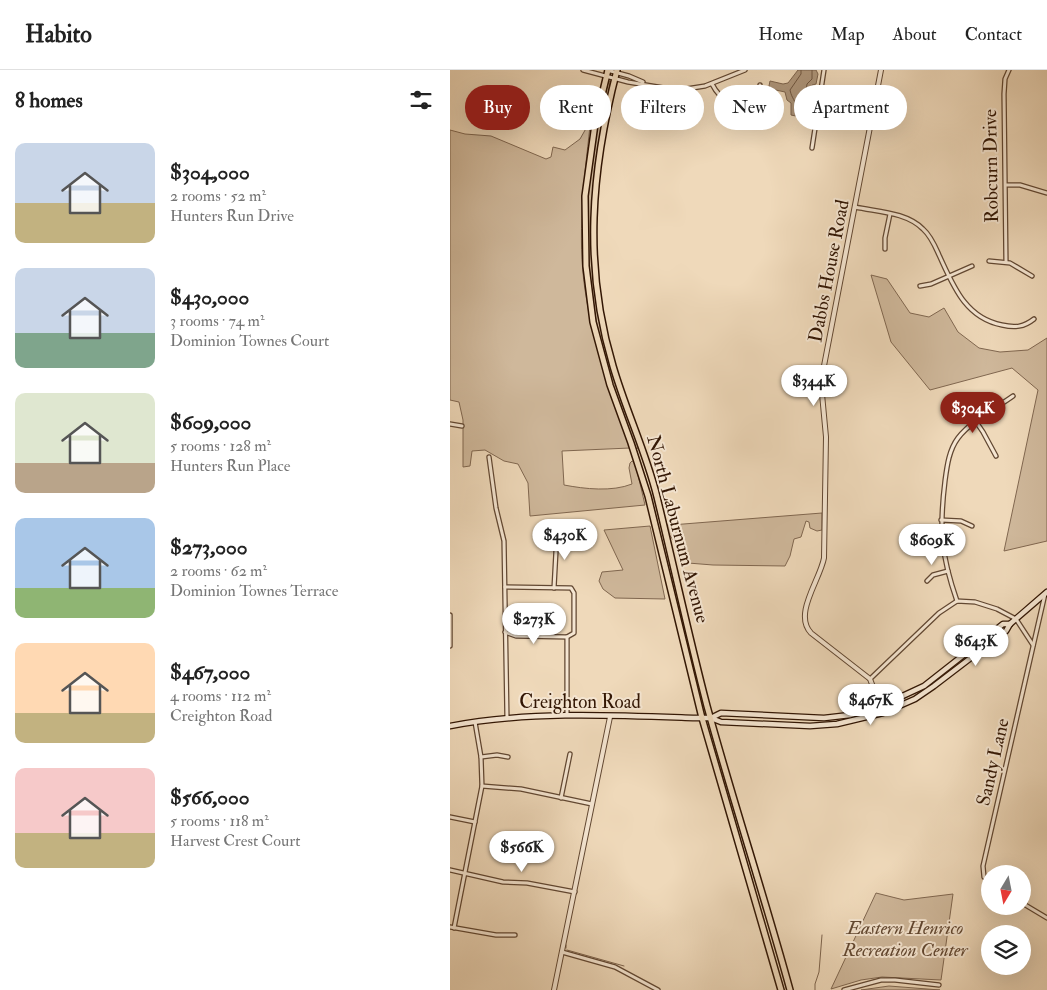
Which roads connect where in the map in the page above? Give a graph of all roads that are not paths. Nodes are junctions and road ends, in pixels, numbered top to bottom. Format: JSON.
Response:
{"nodes":[{"id":1,"x":583,"y":70,"type":"edge"},
{"id":2,"x":745,"y":70,"type":"edge"},
{"id":3,"x":824,"y":70,"type":"edge"},
{"id":4,"x":881,"y":70,"type":"edge"},
{"id":5,"x":1009,"y":70,"type":"edge"},
{"id":6,"x":608,"y":72,"type":"edge"},
{"id":7,"x":616,"y":74,"type":"edge"},
{"id":8,"x":712,"y":84,"type":"junction"},
{"id":9,"x":714,"y":88,"type":"edge"},
{"id":10,"x":812,"y":148,"type":"dead end"},
{"id":11,"x":1006,"y":185,"type":"junction"},
{"id":12,"x":1047,"y":193,"type":"edge"},
{"id":13,"x":855,"y":207,"type":"junction"},
{"id":14,"x":890,"y":214,"type":"junction"},
{"id":15,"x":885,"y":249,"type":"dead end"},
{"id":16,"x":989,"y":261,"type":"dead end"},
{"id":17,"x":1006,"y":262,"type":"junction"},
{"id":18,"x":972,"y":266,"type":"dead end"},
{"id":19,"x":1032,"y":276,"type":"dead end"},
{"id":20,"x":949,"y":277,"type":"junction"},
{"id":21,"x":920,"y":286,"type":"dead end"},
{"id":22,"x":1034,"y":319,"type":"dead end"},
{"id":23,"x":1013,"y":396,"type":"dead end"},
{"id":24,"x":964,"y":404,"type":"dead end"},
{"id":25,"x":976,"y":422,"type":"junction"},
{"id":26,"x":450,"y":424,"type":"edge"},
{"id":27,"x":462,"y":426,"type":"dead end"},
{"id":28,"x":996,"y":456,"type":"dead end"},
{"id":29,"x":489,"y":458,"type":"dead end"},
{"id":30,"x":941,"y":520,"type":"junction"},
{"id":31,"x":972,"y":526,"type":"dead end"},
{"id":32,"x":557,"y":533,"type":"dead end"},
{"id":33,"x":948,"y":571,"type":"junction"},
{"id":34,"x":927,"y":582,"type":"dead end"},
{"id":35,"x":504,"y":586,"type":"junction"},
{"id":36,"x":554,"y":588,"type":"junction"},
{"id":37,"x":1046,"y":593,"type":"edge"},
{"id":38,"x":957,"y":601,"type":"junction"},
{"id":39,"x":450,"y":615,"type":"edge"},
{"id":40,"x":1016,"y":619,"type":"junction"},
{"id":41,"x":1010,"y":624,"type":"junction"},
{"id":42,"x":505,"y":632,"type":"junction"},
{"id":43,"x":567,"y":637,"type":"junction"},
{"id":44,"x":450,"y":646,"type":"edge"},
{"id":45,"x":1033,"y":646,"type":"junction"},
{"id":46,"x":870,"y":679,"type":"junction"},
{"id":47,"x":881,"y":706,"type":"junction"},
{"id":48,"x":883,"y":713,"type":"junction"},
{"id":49,"x":567,"y":716,"type":"junction"},
{"id":50,"x":610,"y":717,"type":"junction"},
{"id":51,"x":507,"y":718,"type":"junction"},
{"id":52,"x":702,"y":718,"type":"junction"},
{"id":53,"x":711,"y":718,"type":"junction"},
{"id":54,"x":475,"y":722,"type":"junction"},
{"id":55,"x":450,"y":726,"type":"edge"},
{"id":56,"x":570,"y":754,"type":"dead end"},
{"id":57,"x":481,"y":757,"type":"junction"},
{"id":58,"x":508,"y":757,"type":"dead end"},
{"id":59,"x":482,"y":786,"type":"junction"},
{"id":60,"x":561,"y":798,"type":"junction"},
{"id":61,"x":592,"y":804,"type":"junction"},
{"id":62,"x":450,"y":817,"type":"edge"},
{"id":63,"x":475,"y":822,"type":"junction"},
{"id":64,"x":983,"y":865,"type":"edge"},
{"id":65,"x":450,"y":870,"type":"edge"},
{"id":66,"x":465,"y":873,"type":"junction"},
{"id":67,"x":574,"y":892,"type":"junction"},
{"id":68,"x":1031,"y":908,"type":"edge"},
{"id":69,"x":1047,"y":918,"type":"edge"},
{"id":70,"x":452,"y":927,"type":"edge"},
{"id":71,"x":515,"y":935,"type":"dead end"},
{"id":72,"x":562,"y":952,"type":"junction"},
{"id":73,"x":939,"y":985,"type":"dead end"},
{"id":74,"x":554,"y":990,"type":"edge"},
{"id":75,"x":658,"y":990,"type":"edge"},
{"id":76,"x":782,"y":990,"type":"edge"},
{"id":77,"x":790,"y":990,"type":"edge"},
{"id":78,"x":844,"y":990,"type":"edge"}],
"edges":[{"from":1,"to":6,"type":"street"},
{"from":2,"to":8,"type":"street"},
{"from":3,"to":10,"type":"street"},
{"from":4,"to":13,"type":"street","name":"Dabbs House Road"},
{"from":5,"to":11,"type":"street","name":"Robcurn Drive"},
{"from":6,"to":7,"type":"street"},
{"from":6,"to":52,"type":"main road","name":"North Laburnum Avenue"},
{"from":7,"to":8,"type":"street"},
{"from":7,"to":53,"type":"main road","name":"North Laburnum Avenue"},
{"from":8,"to":9,"type":"street"},
{"from":11,"to":12,"type":"street"},
{"from":11,"to":17,"type":"street","name":"Robcurn Drive"},
{"from":13,"to":14,"type":"street"},
{"from":13,"to":46,"type":"street","name":"Dabbs House Road"},
{"from":14,"to":15,"type":"street"},
{"from":14,"to":20,"type":"street"},
{"from":16,"to":17,"type":"street"},
{"from":17,"to":19,"type":"street"},
{"from":18,"to":20,"type":"street"},
{"from":20,"to":21,"type":"street"},
{"from":20,"to":22,"type":"street"},
{"from":23,"to":25,"type":"street"},
{"from":24,"to":25,"type":"street"},
{"from":25,"to":28,"type":"street"},
{"from":25,"to":30,"type":"street"},
{"from":26,"to":27,"type":"street"},
{"from":29,"to":35,"type":"street"},
{"from":30,"to":31,"type":"street"},
{"from":30,"to":33,"type":"street"},
{"from":32,"to":36,"type":"street"},
{"from":33,"to":34,"type":"street"},
{"from":33,"to":38,"type":"street"},
{"from":35,"to":36,"type":"street"},
{"from":35,"to":42,"type":"street"},
{"from":36,"to":43,"type":"street"},
{"from":37,"to":40,"type":"main road","name":"Creighton Road"},
{"from":37,"to":45,"type":"street","name":"Sandy Lane"},
{"from":38,"to":40,"type":"street"},
{"from":38,"to":46,"type":"street"},
{"from":39,"to":44,"type":"street"},
{"from":40,"to":41,"type":"main road","name":"Creighton Road"},
{"from":40,"to":45,"type":"street"},
{"from":41,"to":47,"type":"main road","name":"Creighton Road"},
{"from":41,"to":48,"type":"main road","name":"Creighton Road"},
{"from":42,"to":43,"type":"street"},
{"from":42,"to":51,"type":"street"},
{"from":43,"to":49,"type":"street"},
{"from":45,"to":64,"type":"street","name":"Sandy Lane"},
{"from":46,"to":47,"type":"street","name":"Dabbs House Road"},
{"from":47,"to":48,"type":"street","name":"Dabbs House Road"},
{"from":47,"to":53,"type":"main road","name":"Creighton Road"},
{"from":48,"to":53,"type":"main road","name":"Creighton Road"},
{"from":49,"to":50,"type":"main road","name":"Creighton Road"},
{"from":49,"to":51,"type":"main road","name":"Creighton Road"},
{"from":50,"to":52,"type":"main road","name":"Creighton Road"},
{"from":50,"to":61,"type":"street"},
{"from":51,"to":54,"type":"main road","name":"Creighton Road"},
{"from":52,"to":53,"type":"main road","name":"Creighton Road"},
{"from":52,"to":76,"type":"main road","name":"North Laburnum Avenue"},
{"from":53,"to":77,"type":"main road","name":"North Laburnum Avenue"},
{"from":54,"to":55,"type":"main road","name":"Creighton Road"},
{"from":54,"to":57,"type":"street"},
{"from":56,"to":60,"type":"street"},
{"from":57,"to":58,"type":"street"},
{"from":57,"to":59,"type":"street"},
{"from":59,"to":60,"type":"street"},
{"from":59,"to":63,"type":"street"},
{"from":60,"to":61,"type":"street"},
{"from":61,"to":67,"type":"street"},
{"from":62,"to":63,"type":"street"},
{"from":63,"to":66,"type":"street"},
{"from":65,"to":66,"type":"street"},
{"from":66,"to":67,"type":"street"},
{"from":66,"to":70,"type":"street"},
{"from":67,"to":72,"type":"street"},
{"from":68,"to":69,"type":"street"},
{"from":70,"to":71,"type":"street"},
{"from":72,"to":74,"type":"street"},
{"from":72,"to":75,"type":"street"},
{"from":73,"to":78,"type":"street"}]}
